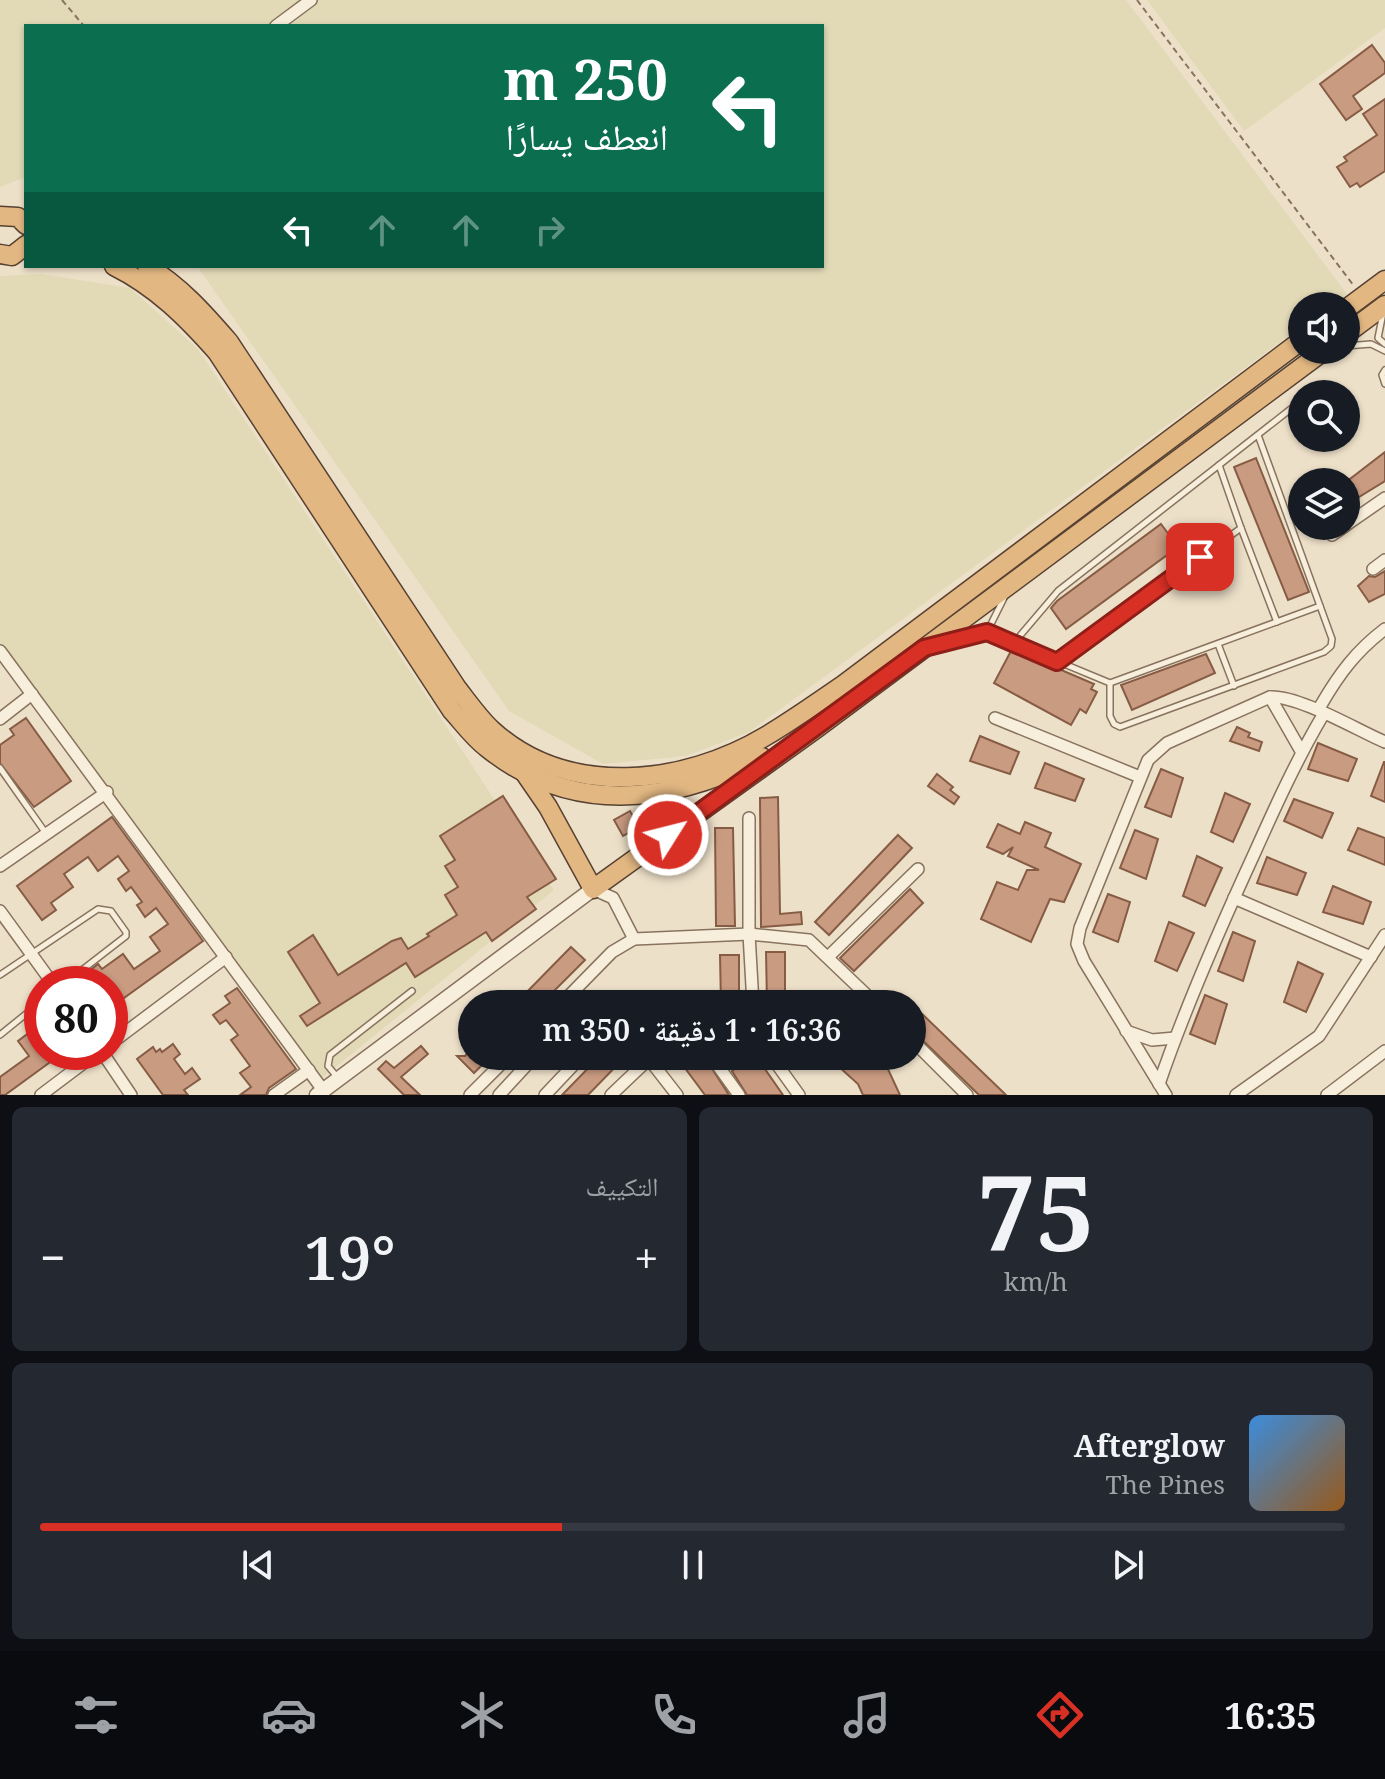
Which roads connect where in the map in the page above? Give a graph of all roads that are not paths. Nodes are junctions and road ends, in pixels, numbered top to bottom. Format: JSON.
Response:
{"nodes":[{"id":1,"x":311,"y":0,"type":"edge"},
{"id":2,"x":279,"y":24,"type":"edge"},
{"id":3,"x":118,"y":268,"type":"edge"},
{"id":4,"x":150,"y":268,"type":"edge"},
{"id":5,"x":1385,"y":280,"type":"edge"},
{"id":6,"x":1360,"y":298,"type":"edge"},
{"id":7,"x":1385,"y":306,"type":"edge"},
{"id":8,"x":1360,"y":324,"type":"edge"},
{"id":9,"x":1385,"y":344,"type":"edge"},
{"id":10,"x":1360,"y":345,"type":"edge"},
{"id":11,"x":1288,"y":351,"type":"edge"},
{"id":12,"x":1385,"y":351,"type":"edge"},
{"id":13,"x":1306,"y":364,"type":"edge"},
{"id":14,"x":1385,"y":370,"type":"edge"},
{"id":15,"x":1385,"y":384,"type":"edge"},
{"id":16,"x":1288,"y":411,"type":"edge"},
{"id":17,"x":1258,"y":435,"type":"junction"},
{"id":18,"x":1219,"y":465,"type":"junction"},
{"id":19,"x":1384,"y":502,"type":"edge"},
{"id":20,"x":1360,"y":517,"type":"edge"},
{"id":21,"x":1241,"y":528,"type":"junction"},
{"id":22,"x":1385,"y":560,"type":"edge"},
{"id":23,"x":1373,"y":569,"type":"dead end"},
{"id":24,"x":1012,"y":583,"type":"junction"},
{"id":25,"x":1320,"y":606,"type":"junction"},
{"id":26,"x":1277,"y":622,"type":"junction"},
{"id":27,"x":1385,"y":629,"type":"edge"},
{"id":28,"x":987,"y":632,"type":"junction"},
{"id":29,"x":1013,"y":644,"type":"junction"},
{"id":30,"x":1218,"y":644,"type":"junction"},
{"id":31,"x":924,"y":648,"type":"junction"},
{"id":32,"x":0,"y":651,"type":"edge"},
{"id":33,"x":1057,"y":662,"type":"junction"},
{"id":34,"x":1110,"y":683,"type":"junction"},
{"id":35,"x":1234,"y":686,"type":"junction"},
{"id":36,"x":32,"y":694,"type":"junction"},
{"id":37,"x":1270,"y":697,"type":"junction"},
{"id":38,"x":1322,"y":710,"type":"junction"},
{"id":39,"x":995,"y":718,"type":"dead end"},
{"id":40,"x":0,"y":719,"type":"edge"},
{"id":41,"x":817,"y":728,"type":"junction"},
{"id":42,"x":1385,"y":742,"type":"edge"},
{"id":43,"x":1301,"y":751,"type":"junction"},
{"id":44,"x":0,"y":768,"type":"edge"},
{"id":45,"x":526,"y":775,"type":"junction"},
{"id":46,"x":1140,"y":777,"type":"junction"},
{"id":47,"x":107,"y":792,"type":"junction"},
{"id":48,"x":749,"y":818,"type":"dead end"},
{"id":49,"x":47,"y":834,"type":"junction"},
{"id":50,"x":0,"y":866,"type":"edge"},
{"id":51,"x":918,"y":869,"type":"dead end"},
{"id":52,"x":593,"y":889,"type":"junction"},
{"id":53,"x":1234,"y":898,"type":"junction"},
{"id":54,"x":0,"y":911,"type":"edge"},
{"id":55,"x":749,"y":934,"type":"junction"},
{"id":56,"x":1385,"y":935,"type":"edge"},
{"id":57,"x":634,"y":939,"type":"junction"},
{"id":58,"x":31,"y":953,"type":"junction"},
{"id":59,"x":829,"y":956,"type":"junction"},
{"id":60,"x":226,"y":957,"type":"junction"},
{"id":61,"x":1371,"y":957,"type":"junction"},
{"id":62,"x":40,"y":966,"type":"edge"},
{"id":63,"x":87,"y":966,"type":"edge"},
{"id":64,"x":0,"y":975,"type":"edge"},
{"id":65,"x":575,"y":990,"type":"edge"},
{"id":66,"x":752,"y":990,"type":"edge"},
{"id":67,"x":862,"y":990,"type":"edge"},
{"id":68,"x":412,"y":991,"type":"dead end"},
{"id":69,"x":24,"y":1016,"type":"edge"},
{"id":70,"x":128,"y":1030,"type":"edge"},
{"id":71,"x":1125,"y":1030,"type":"junction"},
{"id":72,"x":0,"y":1035,"type":"edge"},
{"id":73,"x":1175,"y":1038,"type":"junction"},
{"id":74,"x":1385,"y":1051,"type":"edge"},
{"id":75,"x":926,"y":1054,"type":"edge"},
{"id":76,"x":75,"y":1070,"type":"edge"},
{"id":77,"x":113,"y":1070,"type":"edge"},
{"id":78,"x":309,"y":1070,"type":"junction"},
{"id":79,"x":495,"y":1070,"type":"edge"},
{"id":80,"x":522,"y":1070,"type":"edge"},
{"id":81,"x":569,"y":1070,"type":"edge"},
{"id":82,"x":637,"y":1070,"type":"edge"},
{"id":83,"x":660,"y":1070,"type":"edge"},
{"id":84,"x":722,"y":1070,"type":"edge"},
{"id":85,"x":781,"y":1070,"type":"edge"},
{"id":86,"x":339,"y":1079,"type":"junction"},
{"id":87,"x":1163,"y":1090,"type":"edge"},
{"id":88,"x":320,"y":1092,"type":"edge"},
{"id":89,"x":41,"y":1095,"type":"edge"},
{"id":90,"x":131,"y":1095,"type":"edge"},
{"id":91,"x":274,"y":1095,"type":"edge"},
{"id":92,"x":470,"y":1095,"type":"edge"},
{"id":93,"x":499,"y":1095,"type":"edge"},
{"id":94,"x":545,"y":1095,"type":"edge"},
{"id":95,"x":611,"y":1095,"type":"edge"},
{"id":96,"x":677,"y":1095,"type":"edge"},
{"id":97,"x":739,"y":1095,"type":"edge"},
{"id":98,"x":799,"y":1095,"type":"edge"},
{"id":99,"x":967,"y":1095,"type":"edge"},
{"id":100,"x":1236,"y":1095,"type":"edge"},
{"id":101,"x":1327,"y":1095,"type":"edge"}],
"edges":[{"from":1,"to":2,"type":"street"},
{"from":3,"to":45,"type":"highway"},
{"from":4,"to":11,"type":"highway"},
{"from":5,"to":6,"type":"highway"},
{"from":7,"to":8,"type":"highway"},
{"from":7,"to":9,"type":"lane"},
{"from":10,"to":12,"type":"lane"},
{"from":13,"to":24,"type":"highway"},
{"from":14,"to":15,"type":"lane"},
{"from":16,"to":17,"type":"lane"},
{"from":17,"to":18,"type":"lane"},
{"from":17,"to":25,"type":"lane"},
{"from":18,"to":21,"type":"lane"},
{"from":18,"to":29,"type":"lane"},
{"from":19,"to":20,"type":"street"},
{"from":21,"to":26,"type":"lane"},
{"from":21,"to":33,"type":"lane"},
{"from":22,"to":23,"type":"street"},
{"from":24,"to":28,"type":"lane"},
{"from":24,"to":31,"type":"highway"},
{"from":25,"to":26,"type":"lane"},
{"from":25,"to":35,"type":"lane"},
{"from":26,"to":30,"type":"lane"},
{"from":27,"to":38,"type":"street"},
{"from":28,"to":29,"type":"lane"},
{"from":28,"to":31,"type":"lane"},
{"from":29,"to":33,"type":"lane"},
{"from":30,"to":34,"type":"lane"},
{"from":30,"to":35,"type":"lane"},
{"from":31,"to":41,"type":"highway"},
{"from":32,"to":36,"type":"street"},
{"from":33,"to":34,"type":"lane"},
{"from":34,"to":35,"type":"lane"},
{"from":36,"to":40,"type":"street"},
{"from":36,"to":47,"type":"street"},
{"from":37,"to":38,"type":"street"},
{"from":37,"to":43,"type":"street"},
{"from":37,"to":46,"type":"street"},
{"from":38,"to":42,"type":"street"},
{"from":38,"to":43,"type":"street"},
{"from":39,"to":46,"type":"street"},
{"from":41,"to":45,"type":"highway"},
{"from":41,"to":52,"type":"highway"},
{"from":43,"to":53,"type":"street"},
{"from":44,"to":49,"type":"lane"},
{"from":45,"to":52,"type":"highway"},
{"from":46,"to":71,"type":"street"},
{"from":47,"to":49,"type":"street"},
{"from":47,"to":60,"type":"street"},
{"from":48,"to":55,"type":"street"},
{"from":49,"to":50,"type":"street"},
{"from":51,"to":59,"type":"street"},
{"from":52,"to":57,"type":"street"},
{"from":52,"to":86,"type":"street"},
{"from":53,"to":61,"type":"street"},
{"from":53,"to":73,"type":"street"},
{"from":54,"to":58,"type":"street"},
{"from":55,"to":57,"type":"street"},
{"from":55,"to":59,"type":"street"},
{"from":55,"to":66,"type":"street"},
{"from":56,"to":61,"type":"street"},
{"from":57,"to":65,"type":"street"},
{"from":58,"to":62,"type":"street"},
{"from":58,"to":63,"type":"lane"},
{"from":58,"to":64,"type":"lane"},
{"from":59,"to":67,"type":"street"},
{"from":60,"to":70,"type":"street"},
{"from":60,"to":78,"type":"street"},
{"from":61,"to":100,"type":"street"},
{"from":68,"to":86,"type":"lane"},
{"from":69,"to":72,"type":"lane"},
{"from":71,"to":73,"type":"street"},
{"from":71,"to":87,"type":"street"},
{"from":73,"to":87,"type":"street"},
{"from":74,"to":101,"type":"street"},
{"from":75,"to":99,"type":"street"},
{"from":76,"to":89,"type":"street"},
{"from":77,"to":90,"type":"street"},
{"from":78,"to":88,"type":"street"},
{"from":78,"to":91,"type":"street"},
{"from":79,"to":92,"type":"street"},
{"from":80,"to":93,"type":"street"},
{"from":81,"to":94,"type":"street"},
{"from":82,"to":95,"type":"street"},
{"from":83,"to":96,"type":"street"},
{"from":84,"to":97,"type":"street"},
{"from":85,"to":98,"type":"street"},
{"from":86,"to":88,"type":"street"}]}
